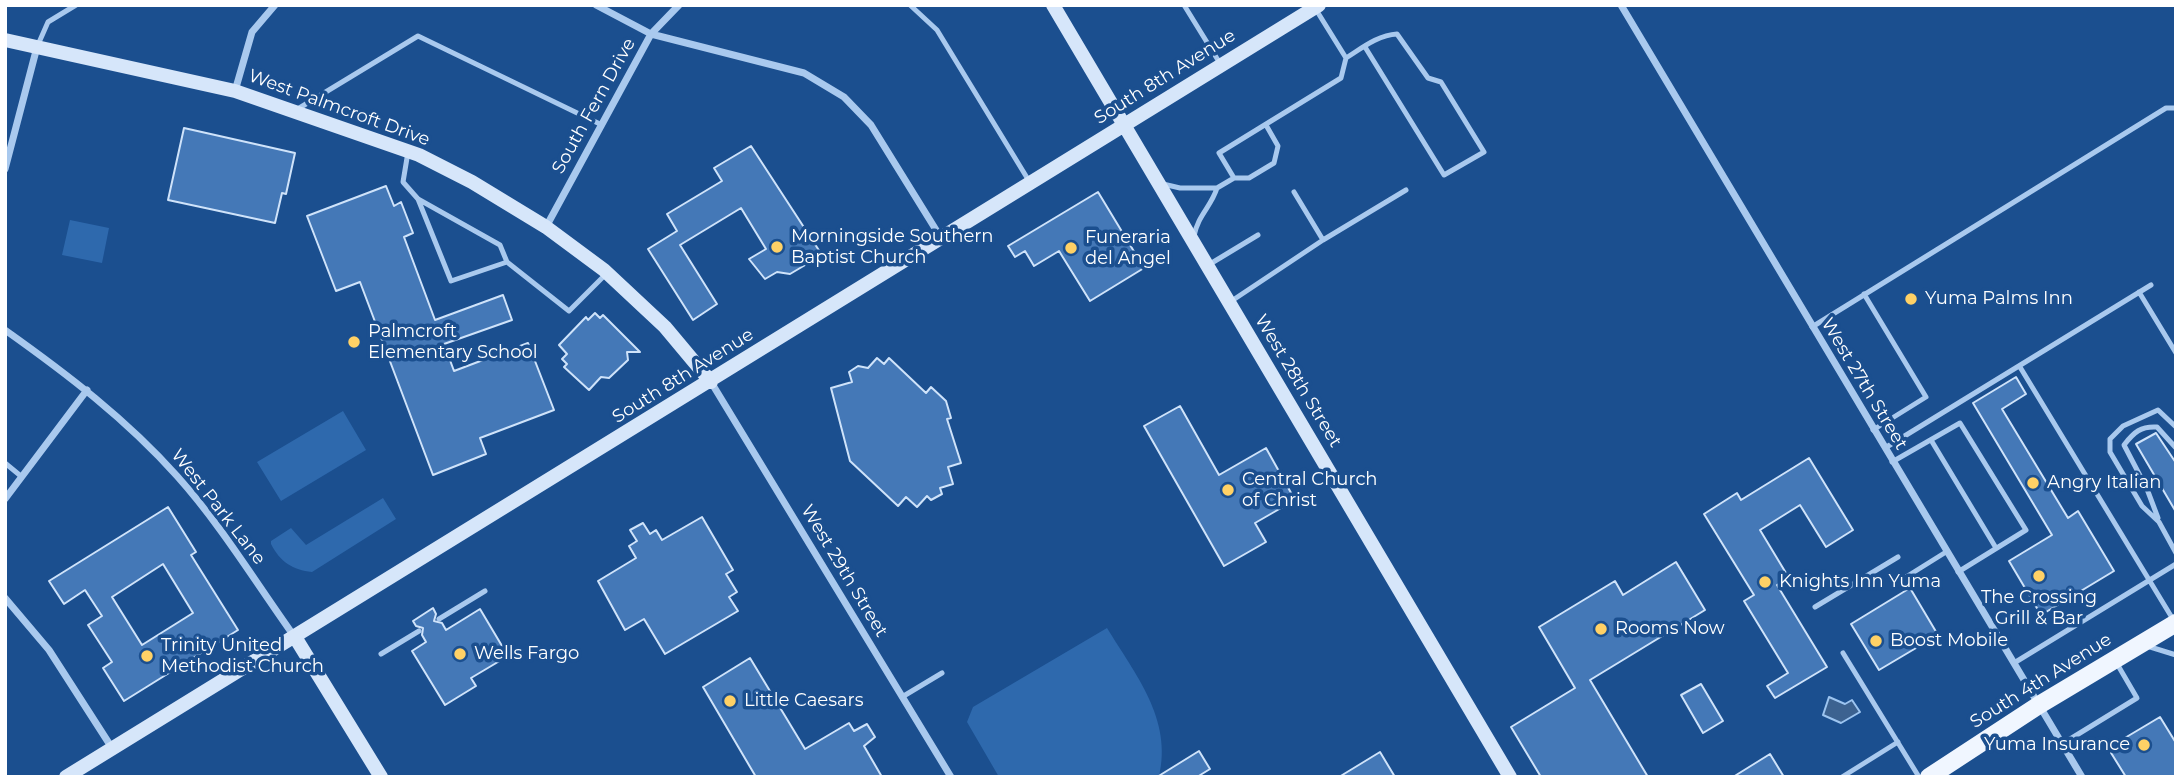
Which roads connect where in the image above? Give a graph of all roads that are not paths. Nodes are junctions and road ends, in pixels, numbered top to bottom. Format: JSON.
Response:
{"nodes":[{"id":1,"x":76,"y":5,"type":"edge"},
{"id":2,"x":275,"y":5,"type":"edge"},
{"id":3,"x":596,"y":5,"type":"edge"},
{"id":4,"x":679,"y":5,"type":"edge"},
{"id":5,"x":910,"y":5,"type":"edge"},
{"id":6,"x":1053,"y":5,"type":"edge"},
{"id":7,"x":1184,"y":5,"type":"edge"},
{"id":8,"x":1621,"y":5,"type":"edge"},
{"id":9,"x":1317,"y":7,"type":"edge"},
{"id":10,"x":652,"y":34,"type":"junction"},
{"id":11,"x":5,"y":40,"type":"edge"},
{"id":12,"x":37,"y":47,"type":"junction"},
{"id":13,"x":1366,"y":47,"type":"junction"},
{"id":14,"x":1346,"y":58,"type":"junction"},
{"id":15,"x":1221,"y":66,"type":"junction"},
{"id":16,"x":235,"y":91,"type":"junction"},
{"id":17,"x":2176,"y":108,"type":"edge"},
{"id":18,"x":294,"y":111,"type":"junction"},
{"id":19,"x":1126,"y":124,"type":"junction"},
{"id":20,"x":602,"y":125,"type":"junction"},
{"id":21,"x":1266,"y":125,"type":"junction"},
{"id":22,"x":7,"y":150,"type":"edge"},
{"id":23,"x":408,"y":152,"type":"junction"},
{"id":24,"x":5,"y":169,"type":"edge"},
{"id":25,"x":1234,"y":178,"type":"junction"},
{"id":26,"x":1030,"y":183,"type":"junction"},
{"id":27,"x":1160,"y":183,"type":"junction"},
{"id":28,"x":1217,"y":188,"type":"junction"},
{"id":29,"x":1406,"y":190,"type":"dead end"},
{"id":30,"x":1294,"y":192,"type":"dead end"},
{"id":31,"x":418,"y":199,"type":"junction"},
{"id":32,"x":546,"y":227,"type":"junction"},
{"id":33,"x":1258,"y":235,"type":"dead end"},
{"id":34,"x":941,"y":239,"type":"junction"},
{"id":35,"x":1193,"y":239,"type":"junction"},
{"id":36,"x":1323,"y":240,"type":"junction"},
{"id":37,"x":507,"y":262,"type":"junction"},
{"id":38,"x":1208,"y":265,"type":"junction"},
{"id":39,"x":607,"y":272,"type":"junction"},
{"id":40,"x":2151,"y":285,"type":"dead end"},
{"id":41,"x":2139,"y":292,"type":"junction"},
{"id":42,"x":1864,"y":294,"type":"junction"},
{"id":43,"x":1230,"y":303,"type":"junction"},
{"id":44,"x":1812,"y":327,"type":"junction"},
{"id":45,"x":5,"y":330,"type":"edge"},
{"id":46,"x":2176,"y":354,"type":"edge"},
{"id":47,"x":2020,"y":367,"type":"junction"},
{"id":48,"x":711,"y":382,"type":"junction"},
{"id":49,"x":87,"y":390,"type":"junction"},
{"id":50,"x":2176,"y":427,"type":"edge"},
{"id":51,"x":1873,"y":430,"type":"junction"},
{"id":52,"x":1931,"y":440,"type":"junction"},
{"id":53,"x":1884,"y":448,"type":"junction"},
{"id":54,"x":2176,"y":448,"type":"edge"},
{"id":55,"x":1892,"y":462,"type":"junction"},
{"id":56,"x":5,"y":463,"type":"edge"},
{"id":57,"x":22,"y":477,"type":"junction"},
{"id":58,"x":5,"y":499,"type":"edge"},
{"id":59,"x":2159,"y":522,"type":"junction"},
{"id":60,"x":1996,"y":548,"type":"junction"},
{"id":61,"x":1946,"y":552,"type":"junction"},
{"id":62,"x":2176,"y":553,"type":"edge"},
{"id":63,"x":1898,"y":557,"type":"dead end"},
{"id":64,"x":2176,"y":564,"type":"edge"},
{"id":65,"x":1958,"y":572,"type":"junction"},
{"id":66,"x":1906,"y":577,"type":"dead end"},
{"id":67,"x":2148,"y":581,"type":"junction"},
{"id":68,"x":485,"y":591,"type":"dead end"},
{"id":69,"x":5,"y":597,"type":"edge"},
{"id":70,"x":1815,"y":607,"type":"dead end"},
{"id":71,"x":439,"y":619,"type":"dead end"},
{"id":72,"x":2175,"y":623,"type":"edge"},
{"id":73,"x":419,"y":631,"type":"dead end"},
{"id":74,"x":295,"y":637,"type":"junction"},
{"id":75,"x":2141,"y":643,"type":"junction"},
{"id":76,"x":1843,"y":653,"type":"dead end"},
{"id":77,"x":381,"y":654,"type":"dead end"},
{"id":78,"x":2176,"y":655,"type":"edge"},
{"id":79,"x":2115,"y":660,"type":"junction"},
{"id":80,"x":2014,"y":663,"type":"junction"},
{"id":81,"x":942,"y":673,"type":"dead end"},
{"id":82,"x":902,"y":697,"type":"junction"},
{"id":83,"x":2039,"y":705,"type":"junction"},
{"id":84,"x":1898,"y":742,"type":"junction"},
{"id":85,"x":2063,"y":744,"type":"junction"},
{"id":86,"x":112,"y":748,"type":"junction"},
{"id":87,"x":1937,"y":775,"type":"edge"},
{"id":88,"x":66,"y":777,"type":"edge"},
{"id":89,"x":381,"y":777,"type":"edge"},
{"id":90,"x":951,"y":777,"type":"edge"},
{"id":91,"x":1510,"y":777,"type":"edge"},
{"id":92,"x":1842,"y":777,"type":"edge"},
{"id":93,"x":1919,"y":777,"type":"edge"},
{"id":94,"x":2082,"y":777,"type":"edge"}],
"edges":[{"from":1,"to":12,"type":"lane"},
{"from":2,"to":16,"type":"street"},
{"from":3,"to":10,"type":"street"},
{"from":4,"to":10,"type":"street","name":"South Fern Drive"},
{"from":5,"to":26,"type":"lane"},
{"from":6,"to":19,"type":"street","name":"West 28th Street"},
{"from":7,"to":15,"type":"lane"},
{"from":8,"to":44,"type":"street","name":"West 27th Street"},
{"from":9,"to":14,"type":"lane"},
{"from":9,"to":15,"type":"street","name":"South 8th Avenue"},
{"from":10,"to":20,"type":"street","name":"South Fern Drive"},
{"from":10,"to":34,"type":"street"},
{"from":11,"to":12,"type":"street","name":"West Palmcroft Drive"},
{"from":12,"to":16,"type":"street","name":"West Palmcroft Drive"},
{"from":12,"to":22,"type":"street"},
{"from":13,"to":13,"type":"lane"},
{"from":13,"to":14,"type":"lane"},
{"from":14,"to":21,"type":"lane"},
{"from":15,"to":19,"type":"street","name":"South 8th Avenue"},
{"from":16,"to":18,"type":"street","name":"West Palmcroft Drive"},
{"from":17,"to":42,"type":"lane"},
{"from":18,"to":20,"type":"lane"},
{"from":18,"to":23,"type":"street","name":"West Palmcroft Drive"},
{"from":19,"to":26,"type":"street","name":"South 8th Avenue"},
{"from":19,"to":27,"type":"street","name":"West 28th Street"},
{"from":20,"to":32,"type":"street","name":"South Fern Drive"},
{"from":21,"to":25,"type":"lane"},
{"from":21,"to":25,"type":"lane"},
{"from":22,"to":24,"type":"street"},
{"from":23,"to":31,"type":"lane"},
{"from":23,"to":32,"type":"street","name":"West Palmcroft Drive"},
{"from":25,"to":28,"type":"lane"},
{"from":26,"to":34,"type":"street","name":"South 8th Avenue"},
{"from":27,"to":28,"type":"lane"},
{"from":27,"to":35,"type":"street","name":"West 28th Street"},
{"from":28,"to":35,"type":"lane"},
{"from":29,"to":36,"type":"lane"},
{"from":30,"to":36,"type":"lane"},
{"from":31,"to":37,"type":"lane"},
{"from":31,"to":37,"type":"lane"},
{"from":32,"to":39,"type":"street","name":"West Palmcroft Drive"},
{"from":33,"to":38,"type":"lane"},
{"from":34,"to":48,"type":"street","name":"South 8th Avenue"},
{"from":35,"to":38,"type":"street","name":"West 28th Street"},
{"from":36,"to":43,"type":"lane"},
{"from":37,"to":39,"type":"lane"},
{"from":38,"to":43,"type":"street","name":"West 28th Street"},
{"from":39,"to":48,"type":"street","name":"West Palmcroft Drive"},
{"from":40,"to":41,"type":"lane"},
{"from":41,"to":46,"type":"lane"},
{"from":41,"to":47,"type":"lane"},
{"from":42,"to":44,"type":"lane"},
{"from":42,"to":51,"type":"lane"},
{"from":43,"to":91,"type":"street","name":"West 28th Street"},
{"from":44,"to":51,"type":"street","name":"West 27th Street"},
{"from":45,"to":49,"type":"street","name":"West Park Lane"},
{"from":47,"to":53,"type":"lane"},
{"from":47,"to":67,"type":"lane"},
{"from":48,"to":74,"type":"street","name":"South 8th Avenue"},
{"from":48,"to":82,"type":"street","name":"West 29th Street"},
{"from":49,"to":57,"type":"street"},
{"from":49,"to":74,"type":"street","name":"West Park Lane"},
{"from":50,"to":59,"type":"lane"},
{"from":51,"to":53,"type":"street","name":"West 27th Street"},
{"from":52,"to":55,"type":"lane"},
{"from":52,"to":60,"type":"lane"},
{"from":52,"to":60,"type":"lane"},
{"from":53,"to":55,"type":"street","name":"West 27th Street"},
{"from":54,"to":59,"type":"lane"},
{"from":55,"to":61,"type":"street","name":"West 27th Street"},
{"from":56,"to":57,"type":"lane"},
{"from":57,"to":58,"type":"street"},
{"from":59,"to":62,"type":"lane"},
{"from":60,"to":65,"type":"lane"},
{"from":61,"to":65,"type":"street","name":"West 27th Street"},
{"from":61,"to":66,"type":"lane"},
{"from":63,"to":70,"type":"lane"},
{"from":64,"to":67,"type":"lane"},
{"from":65,"to":80,"type":"street","name":"West 27th Street"},
{"from":67,"to":72,"type":"lane"},
{"from":67,"to":80,"type":"lane"},
{"from":68,"to":71,"type":"lane"},
{"from":69,"to":86,"type":"street"},
{"from":72,"to":75,"type":"main road","name":"South 4th Avenue"},
{"from":73,"to":77,"type":"lane"},
{"from":74,"to":86,"type":"street","name":"South 8th Avenue"},
{"from":74,"to":89,"type":"street"},
{"from":75,"to":78,"type":"lane"},
{"from":75,"to":79,"type":"main road","name":"South 4th Avenue"},
{"from":76,"to":84,"type":"lane"},
{"from":79,"to":83,"type":"main road","name":"South 4th Avenue"},
{"from":79,"to":85,"type":"lane"},
{"from":80,"to":83,"type":"street","name":"West 27th Street"},
{"from":81,"to":82,"type":"lane"},
{"from":82,"to":90,"type":"street","name":"West 29th Street"},
{"from":83,"to":85,"type":"street","name":"West 27th Street"},
{"from":83,"to":87,"type":"main road","name":"South 4th Avenue"},
{"from":84,"to":92,"type":"lane"},
{"from":84,"to":93,"type":"lane"},
{"from":85,"to":94,"type":"street","name":"West 27th Street"},
{"from":86,"to":88,"type":"street","name":"South 8th Avenue"}]}
